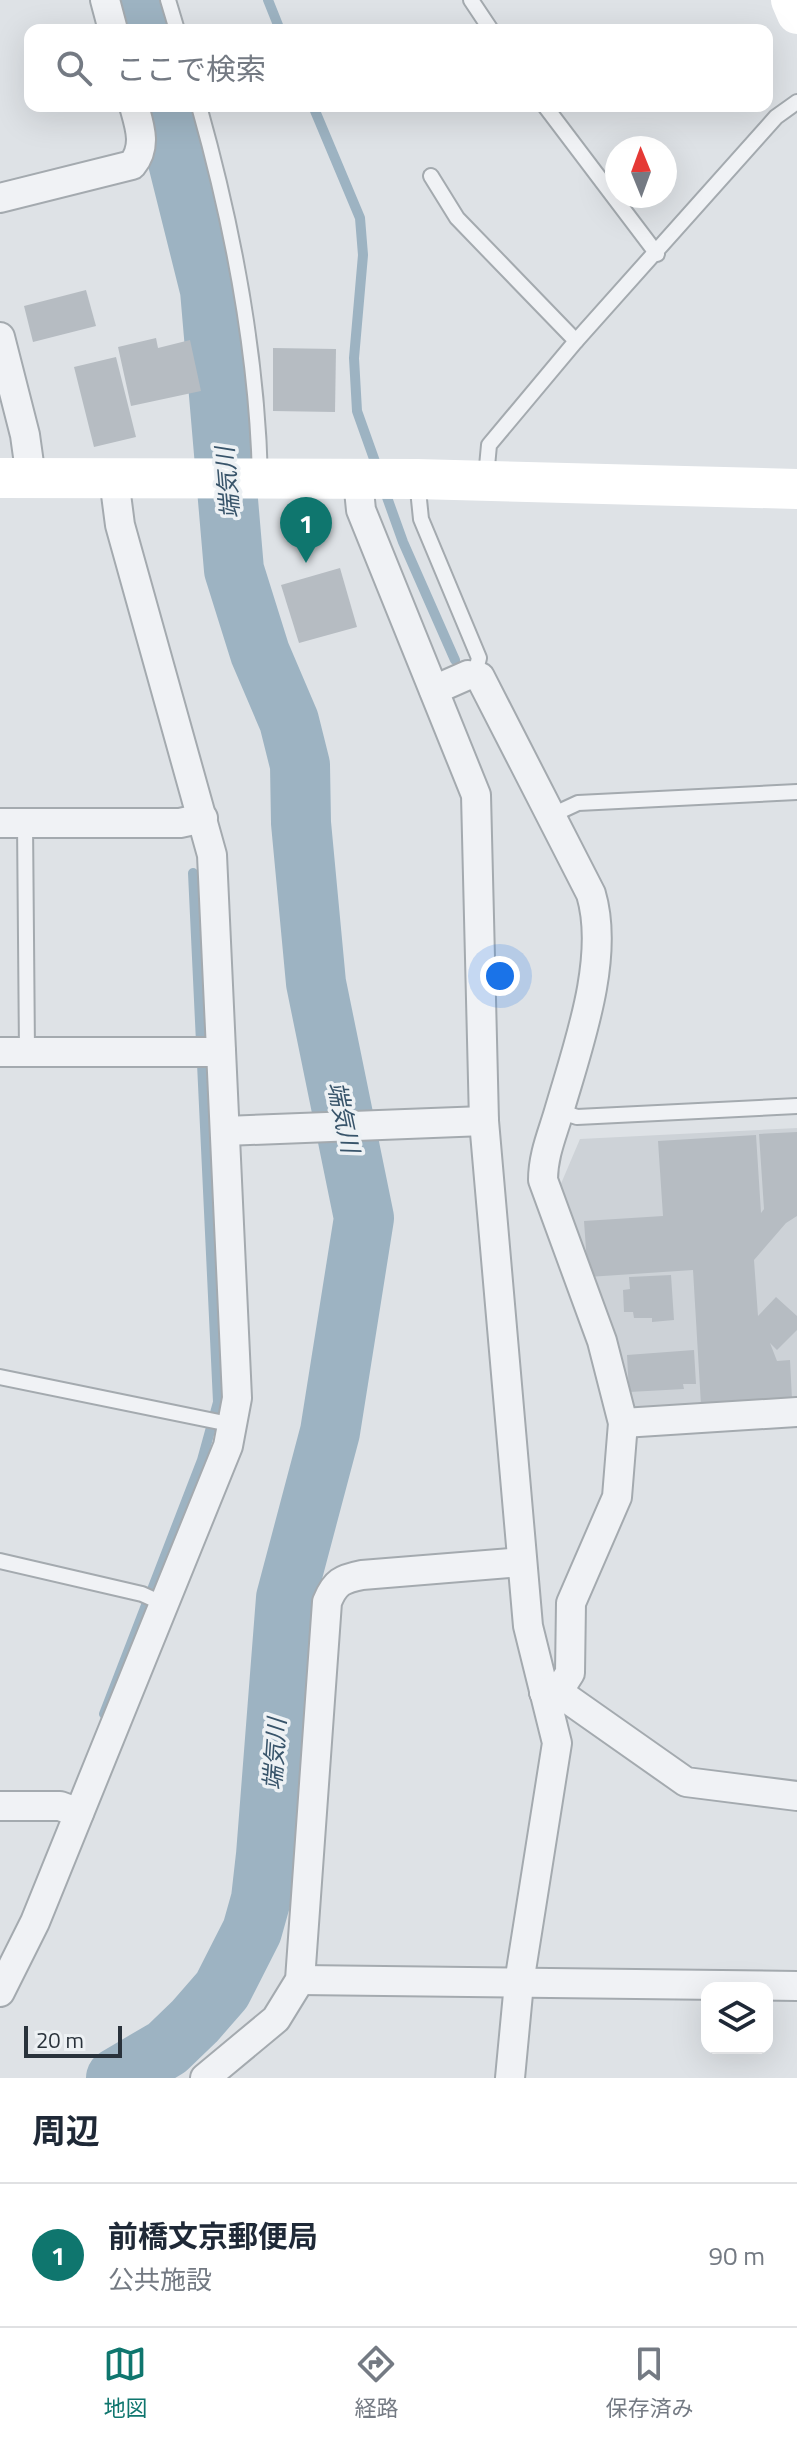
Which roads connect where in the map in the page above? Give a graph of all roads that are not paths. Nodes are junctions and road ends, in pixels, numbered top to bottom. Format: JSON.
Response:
{"nodes":[{"id":1,"x":105,"y":0,"type":"edge"},
{"id":2,"x":168,"y":0,"type":"edge"},
{"id":3,"x":471,"y":0,"type":"edge"},
{"id":4,"x":791,"y":0,"type":"edge"},
{"id":5,"x":797,"y":14,"type":"edge"},
{"id":6,"x":111,"y":24,"type":"edge"},
{"id":7,"x":175,"y":24,"type":"edge"},
{"id":8,"x":487,"y":24,"type":"edge"},
{"id":9,"x":797,"y":102,"type":"edge"},
{"id":10,"x":135,"y":112,"type":"edge"},
{"id":11,"x":201,"y":112,"type":"edge"},
{"id":12,"x":550,"y":112,"type":"edge"},
{"id":13,"x":431,"y":176,"type":"dead end"},
{"id":14,"x":0,"y":198,"type":"edge"},
{"id":15,"x":657,"y":254,"type":"junction"},
{"id":16,"x":0,"y":337,"type":"edge"},
{"id":17,"x":576,"y":341,"type":"junction"},
{"id":18,"x":15,"y":478,"type":"edge"},
{"id":19,"x":260,"y":478,"type":"junction"},
{"id":20,"x":114,"y":479,"type":"junction"},
{"id":21,"x":417,"y":479,"type":"junction"},
{"id":22,"x":358,"y":480,"type":"junction"},
{"id":23,"x":485,"y":481,"type":"junction"},
{"id":24,"x":797,"y":489,"type":"edge"},
{"id":25,"x":475,"y":674,"type":"junction"},
{"id":26,"x":434,"y":690,"type":"junction"},
{"id":27,"x":797,"y":792,"type":"edge"},
{"id":28,"x":550,"y":816,"type":"junction"},
{"id":29,"x":203,"y":818,"type":"junction"},
{"id":30,"x":12,"y":823,"type":"edge"},
{"id":31,"x":13,"y":1052,"type":"edge"},
{"id":32,"x":221,"y":1052,"type":"junction"},
{"id":33,"x":797,"y":1106,"type":"edge"},
{"id":34,"x":559,"y":1111,"type":"junction"},
{"id":35,"x":484,"y":1121,"type":"junction"},
{"id":36,"x":225,"y":1131,"type":"junction"},
{"id":37,"x":0,"y":1377,"type":"edge"},
{"id":38,"x":797,"y":1412,"type":"edge"},
{"id":39,"x":623,"y":1423,"type":"junction"},
{"id":40,"x":234,"y":1425,"type":"junction"},
{"id":41,"x":0,"y":1561,"type":"edge"},
{"id":42,"x":522,"y":1562,"type":"junction"},
{"id":43,"x":164,"y":1604,"type":"junction"},
{"id":44,"x":572,"y":1641,"type":"junction"},
{"id":45,"x":532,"y":1642,"type":"junction"},
{"id":46,"x":544,"y":1692,"type":"junction"},
{"id":47,"x":797,"y":1796,"type":"edge"},
{"id":48,"x":0,"y":1806,"type":"edge"},
{"id":49,"x":79,"y":1813,"type":"junction"},
{"id":50,"x":300,"y":1980,"type":"junction"},
{"id":51,"x":519,"y":1983,"type":"junction"},
{"id":52,"x":797,"y":1986,"type":"edge"},
{"id":53,"x":0,"y":1992,"type":"edge"},
{"id":54,"x":218,"y":2074,"type":"edge"},
{"id":55,"x":510,"y":2078,"type":"edge"}],
"edges":[{"from":1,"to":6,"type":"street"},
{"from":2,"to":7,"type":"lane"},
{"from":3,"to":8,"type":"lane"},
{"from":4,"to":5,"type":"street"},
{"from":9,"to":15,"type":"lane"},
{"from":10,"to":14,"type":"street"},
{"from":11,"to":19,"type":"lane"},
{"from":12,"to":15,"type":"lane"},
{"from":13,"to":17,"type":"lane"},
{"from":15,"to":17,"type":"lane"},
{"from":16,"to":18,"type":"street"},
{"from":17,"to":23,"type":"lane"},
{"from":18,"to":20,"type":"street"},
{"from":19,"to":20,"type":"street"},
{"from":19,"to":22,"type":"street"},
{"from":20,"to":29,"type":"street"},
{"from":21,"to":22,"type":"street"},
{"from":21,"to":23,"type":"street"},
{"from":21,"to":25,"type":"lane"},
{"from":22,"to":26,"type":"street"},
{"from":23,"to":24,"type":"street"},
{"from":25,"to":26,"type":"street"},
{"from":25,"to":28,"type":"street"},
{"from":26,"to":35,"type":"street"},
{"from":27,"to":28,"type":"lane"},
{"from":28,"to":34,"type":"street"},
{"from":29,"to":30,"type":"street"},
{"from":29,"to":32,"type":"street"},
{"from":30,"to":31,"type":"lane"},
{"from":31,"to":32,"type":"street"},
{"from":32,"to":36,"type":"street"},
{"from":33,"to":34,"type":"lane"},
{"from":34,"to":39,"type":"street"},
{"from":35,"to":36,"type":"street"},
{"from":35,"to":42,"type":"street"},
{"from":36,"to":40,"type":"street"},
{"from":37,"to":40,"type":"lane"},
{"from":38,"to":39,"type":"street"},
{"from":39,"to":44,"type":"street"},
{"from":40,"to":43,"type":"street"},
{"from":41,"to":43,"type":"lane"},
{"from":42,"to":45,"type":"street"},
{"from":42,"to":50,"type":"street"},
{"from":43,"to":49,"type":"street"},
{"from":44,"to":45,"type":"street"},
{"from":44,"to":46,"type":"street"},
{"from":45,"to":46,"type":"street"},
{"from":46,"to":47,"type":"street"},
{"from":46,"to":51,"type":"street"},
{"from":48,"to":49,"type":"street"},
{"from":49,"to":53,"type":"street"},
{"from":50,"to":51,"type":"street"},
{"from":50,"to":54,"type":"street"},
{"from":51,"to":52,"type":"street"},
{"from":51,"to":55,"type":"street"}]}
